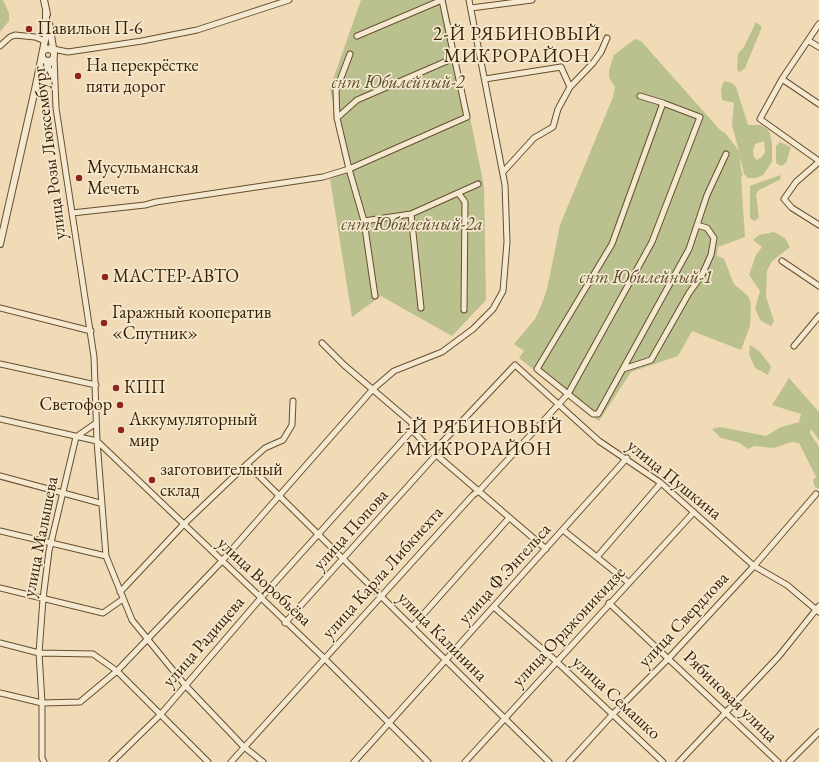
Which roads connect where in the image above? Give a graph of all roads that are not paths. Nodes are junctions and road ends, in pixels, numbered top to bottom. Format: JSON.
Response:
{"nodes":[{"id":1,"x":44,"y":0,"type":"edge"},
{"id":2,"x":289,"y":0,"type":"edge"},
{"id":3,"x":469,"y":0,"type":"edge"},
{"id":4,"x":532,"y":0,"type":"edge"},
{"id":5,"x":471,"y":8,"type":"junction"},
{"id":6,"x":46,"y":11,"type":"junction"},
{"id":7,"x":819,"y":24,"type":"edge"},
{"id":8,"x":46,"y":28,"type":"junction"},
{"id":9,"x":357,"y":36,"type":"dead end"},
{"id":10,"x":35,"y":37,"type":"junction"},
{"id":11,"x":607,"y":38,"type":"dead end"},
{"id":12,"x":809,"y":40,"type":"junction"},
{"id":13,"x":45,"y":41,"type":"junction"},
{"id":14,"x":0,"y":46,"type":"edge"},
{"id":15,"x":819,"y":47,"type":"edge"},
{"id":16,"x":42,"y":53,"type":"junction"},
{"id":17,"x":52,"y":54,"type":"junction"},
{"id":18,"x":350,"y":54,"type":"dead end"},
{"id":19,"x":454,"y":58,"type":"junction"},
{"id":20,"x":46,"y":62,"type":"junction"},
{"id":21,"x":485,"y":79,"type":"junction"},
{"id":22,"x":782,"y":79,"type":"junction"},
{"id":23,"x":36,"y":85,"type":"junction"},
{"id":24,"x":570,"y":87,"type":"junction"},
{"id":25,"x":54,"y":88,"type":"junction"},
{"id":26,"x":640,"y":96,"type":"dead end"},
{"id":27,"x":663,"y":103,"type":"junction"},
{"id":28,"x":819,"y":104,"type":"edge"},
{"id":29,"x":338,"y":118,"type":"junction"},
{"id":30,"x":726,"y":154,"type":"dead end"},
{"id":31,"x":819,"y":161,"type":"edge"},
{"id":32,"x":349,"y":169,"type":"junction"},
{"id":33,"x":503,"y":172,"type":"junction"},
{"id":34,"x":478,"y":184,"type":"dead end"},
{"id":35,"x":459,"y":194,"type":"junction"},
{"id":36,"x":72,"y":214,"type":"junction"},
{"id":37,"x":411,"y":214,"type":"junction"},
{"id":38,"x":364,"y":221,"type":"junction"},
{"id":39,"x":2,"y":225,"type":"edge"},
{"id":40,"x":697,"y":225,"type":"junction"},
{"id":41,"x":819,"y":225,"type":"edge"},
{"id":42,"x":0,"y":244,"type":"edge"},
{"id":43,"x":782,"y":261,"type":"dead end"},
{"id":44,"x":819,"y":286,"type":"edge"},
{"id":45,"x":375,"y":296,"type":"dead end"},
{"id":46,"x":0,"y":308,"type":"edge"},
{"id":47,"x":421,"y":308,"type":"dead end"},
{"id":48,"x":464,"y":310,"type":"dead end"},
{"id":49,"x":819,"y":316,"type":"edge"},
{"id":50,"x":91,"y":331,"type":"junction"},
{"id":51,"x":322,"y":343,"type":"dead end"},
{"id":52,"x":794,"y":346,"type":"dead end"},
{"id":53,"x":0,"y":364,"type":"edge"},
{"id":54,"x":515,"y":365,"type":"joint"},
{"id":55,"x":623,"y":369,"type":"junction"},
{"id":56,"x":96,"y":385,"type":"junction"},
{"id":57,"x":372,"y":389,"type":"junction"},
{"id":58,"x":568,"y":394,"type":"junction"},
{"id":59,"x":294,"y":401,"type":"dead end"},
{"id":60,"x":559,"y":405,"type":"junction"},
{"id":61,"x":0,"y":419,"type":"edge"},
{"id":62,"x":96,"y":423,"type":"junction"},
{"id":63,"x":412,"y":430,"type":"junction"},
{"id":64,"x":76,"y":437,"type":"junction"},
{"id":65,"x":97,"y":441,"type":"junction"},
{"id":66,"x":435,"y":453,"type":"junction"},
{"id":67,"x":627,"y":458,"type":"junction"},
{"id":68,"x":247,"y":464,"type":"junction"},
{"id":69,"x":0,"y":476,"type":"edge"},
{"id":70,"x":661,"y":483,"type":"junction"},
{"id":71,"x":479,"y":491,"type":"junction"},
{"id":72,"x":63,"y":492,"type":"junction"},
{"id":73,"x":816,"y":494,"type":"dead end"},
{"id":74,"x":278,"y":496,"type":"junction"},
{"id":75,"x":100,"y":503,"type":"junction"},
{"id":76,"x":694,"y":512,"type":"junction"},
{"id":77,"x":509,"y":518,"type":"junction"},
{"id":78,"x":183,"y":525,"type":"junction"},
{"id":79,"x":563,"y":530,"type":"junction"},
{"id":80,"x":0,"y":531,"type":"edge"},
{"id":81,"x":318,"y":534,"type":"junction"},
{"id":82,"x":52,"y":544,"type":"junction"},
{"id":83,"x":546,"y":549,"type":"junction"},
{"id":84,"x":106,"y":556,"type":"junction"},
{"id":85,"x":597,"y":557,"type":"junction"},
{"id":86,"x":343,"y":560,"type":"junction"},
{"id":87,"x":221,"y":562,"type":"junction"},
{"id":88,"x":754,"y":566,"type":"junction"},
{"id":89,"x":629,"y":583,"type":"junction"},
{"id":90,"x":0,"y":588,"type":"edge"},
{"id":91,"x":120,"y":592,"type":"junction"},
{"id":92,"x":381,"y":596,"type":"junction"},
{"id":93,"x":43,"y":599,"type":"junction"},
{"id":94,"x":123,"y":599,"type":"junction"},
{"id":95,"x":260,"y":599,"type":"junction"},
{"id":96,"x":609,"y":603,"type":"junction"},
{"id":97,"x":494,"y":607,"type":"junction"},
{"id":98,"x":818,"y":609,"type":"edge"},
{"id":99,"x":286,"y":622,"type":"junction"},
{"id":100,"x":412,"y":627,"type":"junction"},
{"id":101,"x":147,"y":638,"type":"junction"},
{"id":102,"x":0,"y":643,"type":"edge"},
{"id":103,"x":40,"y":653,"type":"junction"},
{"id":104,"x":324,"y":658,"type":"junction"},
{"id":105,"x":669,"y":658,"type":"junction"},
{"id":106,"x":445,"y":660,"type":"junction"},
{"id":107,"x":556,"y":661,"type":"junction"},
{"id":108,"x":117,"y":671,"type":"junction"},
{"id":109,"x":185,"y":685,"type":"junction"},
{"id":110,"x":0,"y":693,"type":"edge"},
{"id":111,"x":42,"y":703,"type":"junction"},
{"id":112,"x":726,"y":711,"type":"junction"},
{"id":113,"x":161,"y":714,"type":"junction"},
{"id":114,"x":612,"y":715,"type":"junction"},
{"id":115,"x":505,"y":718,"type":"junction"},
{"id":116,"x":389,"y":722,"type":"junction"},
{"id":117,"x":819,"y":732,"type":"edge"},
{"id":118,"x":243,"y":746,"type":"junction"},
{"id":119,"x":44,"y":762,"type":"edge"},
{"id":120,"x":112,"y":762,"type":"edge"},
{"id":121,"x":208,"y":762,"type":"edge"},
{"id":122,"x":230,"y":762,"type":"edge"},
{"id":123,"x":263,"y":762,"type":"edge"},
{"id":124,"x":354,"y":762,"type":"edge"},
{"id":125,"x":428,"y":762,"type":"edge"},
{"id":126,"x":464,"y":762,"type":"edge"},
{"id":127,"x":549,"y":762,"type":"edge"},
{"id":128,"x":569,"y":762,"type":"edge"},
{"id":129,"x":663,"y":762,"type":"edge"},
{"id":130,"x":679,"y":762,"type":"edge"},
{"id":131,"x":778,"y":762,"type":"edge"},
{"id":132,"x":790,"y":762,"type":"edge"}],
"edges":[{"from":1,"to":6,"type":"street","name":"улица Розы Люксембург"},
{"from":2,"to":17,"type":"street"},
{"from":3,"to":5,"type":"street"},
{"from":4,"to":5,"type":"street"},
{"from":5,"to":21,"type":"street"},
{"from":6,"to":8,"type":"street","name":"улица Розы Люксембург"},
{"from":6,"to":17,"type":"street","name":"улица Розы Люксембург"},
{"from":7,"to":12,"type":"street"},
{"from":8,"to":10,"type":"street"},
{"from":8,"to":13,"type":"street","name":"улица Розы Люксембург"},
{"from":9,"to":19,"type":"street"},
{"from":10,"to":13,"type":"street"},
{"from":10,"to":14,"type":"street"},
{"from":11,"to":24,"type":"street"},
{"from":12,"to":15,"type":"street"},
{"from":12,"to":22,"type":"street"},
{"from":13,"to":16,"type":"street","name":"улица Розы Люксембург"},
{"from":16,"to":17,"type":"street"},
{"from":16,"to":20,"type":"street"},
{"from":16,"to":23,"type":"street","name":"улица Розы Люксембург"},
{"from":17,"to":20,"type":"street"},
{"from":17,"to":25,"type":"street","name":"улица Розы Люксембург"},
{"from":18,"to":29,"type":"street"},
{"from":19,"to":29,"type":"street"},
{"from":19,"to":32,"type":"street"},
{"from":20,"to":23,"type":"street"},
{"from":20,"to":25,"type":"street"},
{"from":21,"to":24,"type":"street"},
{"from":21,"to":33,"type":"street"},
{"from":22,"to":28,"type":"street"},
{"from":22,"to":31,"type":"street"},
{"from":23,"to":39,"type":"street"},
{"from":24,"to":33,"type":"street"},
{"from":25,"to":36,"type":"street","name":"улица Розы Люксембург"},
{"from":26,"to":27,"type":"street"},
{"from":27,"to":58,"type":"street"},
{"from":27,"to":58,"type":"street","name":"улица Карла Либкнехта"},
{"from":29,"to":32,"type":"street"},
{"from":30,"to":40,"type":"street"},
{"from":31,"to":41,"type":"street"},
{"from":32,"to":36,"type":"street"},
{"from":32,"to":38,"type":"street"},
{"from":33,"to":57,"type":"street"},
{"from":34,"to":35,"type":"street"},
{"from":35,"to":37,"type":"street"},
{"from":35,"to":48,"type":"street"},
{"from":36,"to":50,"type":"street","name":"улица Розы Люксембург"},
{"from":37,"to":38,"type":"street"},
{"from":37,"to":47,"type":"street"},
{"from":38,"to":45,"type":"street"},
{"from":39,"to":42,"type":"street"},
{"from":40,"to":55,"type":"street"},
{"from":40,"to":55,"type":"street"},
{"from":43,"to":44,"type":"street"},
{"from":46,"to":50,"type":"street"},
{"from":49,"to":52,"type":"street"},
{"from":50,"to":56,"type":"street","name":"улица Розы Люксембург"},
{"from":51,"to":57,"type":"street"},
{"from":53,"to":56,"type":"street"},
{"from":54,"to":60,"type":"street","name":"улица Пушкина"},
{"from":54,"to":66,"type":"street","name":"улица Попова"},
{"from":55,"to":58,"type":"street"},
{"from":56,"to":62,"type":"street","name":"улица Розы Люксембург"},
{"from":57,"to":63,"type":"street"},
{"from":57,"to":74,"type":"street"},
{"from":58,"to":60,"type":"street","name":"улица Карла Либкнехта"},
{"from":59,"to":68,"type":"street"},
{"from":60,"to":67,"type":"street","name":"улица Пушкина"},
{"from":60,"to":71,"type":"street","name":"улица Карла Либкнехта"},
{"from":61,"to":64,"type":"street"},
{"from":62,"to":64,"type":"street"},
{"from":62,"to":65,"type":"street","name":"улица Розы Люксембург"},
{"from":63,"to":66,"type":"street"},
{"from":63,"to":81,"type":"street","name":"улица Радищева"},
{"from":64,"to":65,"type":"street"},
{"from":64,"to":72,"type":"street","name":"улица Малышева"},
{"from":65,"to":75,"type":"street","name":"улица Розы Люксембург"},
{"from":65,"to":78,"type":"street","name":"улица Воробьёва"},
{"from":66,"to":71,"type":"street"},
{"from":66,"to":86,"type":"street","name":"улица Попова"},
{"from":67,"to":70,"type":"street","name":"улица Пушкина"},
{"from":67,"to":79,"type":"street","name":"улица Ф.Энгельса"},
{"from":68,"to":74,"type":"street","name":"улица Калинина"},
{"from":68,"to":78,"type":"street"},
{"from":69,"to":72,"type":"street"},
{"from":70,"to":76,"type":"street","name":"улица Пушкина"},
{"from":70,"to":85,"type":"street"},
{"from":71,"to":77,"type":"street"},
{"from":71,"to":92,"type":"street","name":"улица Карла Либкнехта"},
{"from":72,"to":75,"type":"street"},
{"from":72,"to":82,"type":"street","name":"улица Малышева"},
{"from":73,"to":88,"type":"street","name":"улица Свердлова"},
{"from":74,"to":81,"type":"street","name":"улица Калинина"},
{"from":74,"to":87,"type":"street"},
{"from":75,"to":84,"type":"street","name":"улица Розы Люксембург"},
{"from":76,"to":88,"type":"street","name":"улица Пушкина"},
{"from":76,"to":89,"type":"street","name":"улица Орджоникидзе"},
{"from":77,"to":83,"type":"street"},
{"from":77,"to":100,"type":"street"},
{"from":78,"to":87,"type":"street","name":"улица Воробьёва"},
{"from":78,"to":91,"type":"street"},
{"from":79,"to":83,"type":"street","name":"улица Ф.Энгельса"},
{"from":79,"to":85,"type":"street"},
{"from":80,"to":82,"type":"street"},
{"from":81,"to":86,"type":"street","name":"улица Калинина"},
{"from":81,"to":95,"type":"street","name":"улица Радищева"},
{"from":82,"to":84,"type":"street"},
{"from":82,"to":93,"type":"street","name":"улица Малышева"},
{"from":83,"to":97,"type":"street","name":"улица Ф.Энгельса"},
{"from":84,"to":91,"type":"street","name":"улица Розы Люксембург"},
{"from":85,"to":89,"type":"street"},
{"from":86,"to":92,"type":"street","name":"улица Калинина"},
{"from":86,"to":99,"type":"street","name":"улица Попова"},
{"from":87,"to":95,"type":"street","name":"улица Воробьёва"},
{"from":87,"to":101,"type":"street"},
{"from":88,"to":98,"type":"street","name":"улица Пушкина"},
{"from":88,"to":105,"type":"street","name":"улица Свердлова"},
{"from":89,"to":96,"type":"street","name":"улица Орджоникидзе"},
{"from":90,"to":93,"type":"street"},
{"from":91,"to":94,"type":"street","name":"улица Розы Люксембург"},
{"from":92,"to":100,"type":"street","name":"улица Калинина"},
{"from":92,"to":104,"type":"street","name":"улица Карла Либкнехта"},
{"from":93,"to":94,"type":"street"},
{"from":93,"to":103,"type":"street","name":"улица Малышева"},
{"from":94,"to":101,"type":"street","name":"улица Розы Люксембург"},
{"from":95,"to":99,"type":"street","name":"улица Воробьёва"},
{"from":95,"to":109,"type":"street","name":"улица Радищева"},
{"from":96,"to":105,"type":"street","name":"Рябиновая улица"},
{"from":96,"to":107,"type":"street","name":"улица Орджоникидзе"},
{"from":97,"to":106,"type":"street","name":"улица Ф.Энгельса"},
{"from":97,"to":107,"type":"street","name":"улица Семашко"},
{"from":98,"to":112,"type":"street"},
{"from":99,"to":104,"type":"street","name":"улица Воробьёва"},
{"from":100,"to":106,"type":"street","name":"улица Калинина"},
{"from":101,"to":108,"type":"street"},
{"from":101,"to":109,"type":"street","name":"улица Розы Люксембург"},
{"from":102,"to":103,"type":"street"},
{"from":103,"to":108,"type":"street"},
{"from":103,"to":111,"type":"street","name":"улица Малышева"},
{"from":104,"to":116,"type":"street","name":"улица Воробьёва"},
{"from":104,"to":118,"type":"street","name":"улица Карла Либкнехта"},
{"from":105,"to":112,"type":"street","name":"Рябиновая улица"},
{"from":105,"to":114,"type":"street","name":"улица Свердлова"},
{"from":106,"to":115,"type":"street","name":"улица Калинина"},
{"from":106,"to":116,"type":"street","name":"улица Ф.Энгельса"},
{"from":107,"to":114,"type":"street","name":"улица Семашко"},
{"from":107,"to":115,"type":"street","name":"улица Орджоникидзе"},
{"from":108,"to":111,"type":"street"},
{"from":108,"to":113,"type":"street"},
{"from":109,"to":113,"type":"street","name":"улица Радищева"},
{"from":109,"to":118,"type":"street","name":"улица Розы Люксембург"},
{"from":110,"to":111,"type":"street"},
{"from":111,"to":119,"type":"street","name":"улица Малышева"},
{"from":112,"to":130,"type":"street"},
{"from":112,"to":131,"type":"street","name":"Рябиновая улица"},
{"from":113,"to":120,"type":"street","name":"улица Радищева"},
{"from":113,"to":121,"type":"street"},
{"from":114,"to":128,"type":"street","name":"улица Свердлова"},
{"from":114,"to":129,"type":"street","name":"улица Семашко"},
{"from":115,"to":126,"type":"street","name":"улица Орджоникидзе"},
{"from":115,"to":127,"type":"street","name":"улица Калинина"},
{"from":116,"to":124,"type":"street","name":"улица Ф.Энгельса"},
{"from":116,"to":125,"type":"street","name":"улица Воробьёва"},
{"from":117,"to":132,"type":"street"},
{"from":118,"to":122,"type":"street","name":"улица Карла Либкнехта"},
{"from":118,"to":123,"type":"street","name":"улица Розы Люксембург"}]}
